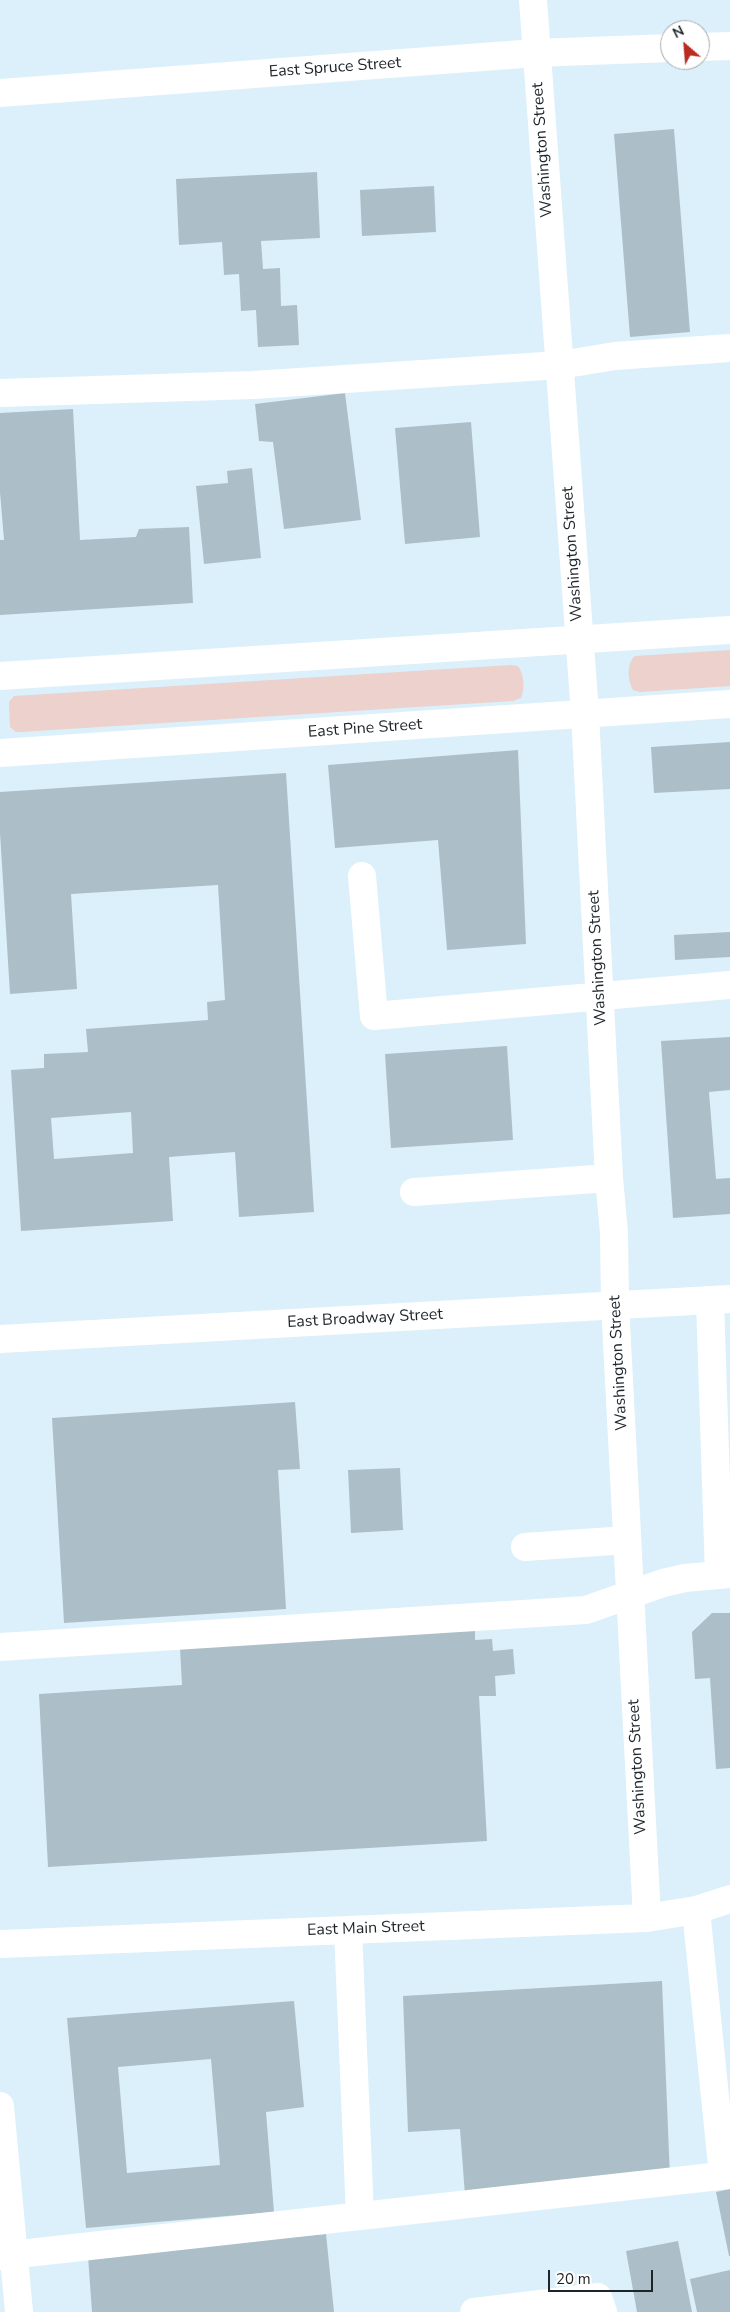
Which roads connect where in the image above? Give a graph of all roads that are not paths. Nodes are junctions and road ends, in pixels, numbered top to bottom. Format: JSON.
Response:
{"nodes":[{"id":1,"x":533,"y":0,"type":"edge"},
{"id":2,"x":730,"y":46,"type":"edge"},
{"id":3,"x":710,"y":47,"type":"edge"},
{"id":4,"x":660,"y":48,"type":"edge"},
{"id":5,"x":536,"y":53,"type":"junction"},
{"id":6,"x":0,"y":93,"type":"edge"},
{"id":7,"x":730,"y":348,"type":"edge"},
{"id":8,"x":560,"y":365,"type":"junction"},
{"id":9,"x":0,"y":394,"type":"edge"},
{"id":10,"x":730,"y":630,"type":"edge"},
{"id":11,"x":579,"y":641,"type":"junction"},
{"id":12,"x":0,"y":676,"type":"edge"},
{"id":13,"x":730,"y":704,"type":"edge"},
{"id":14,"x":585,"y":714,"type":"junction"},
{"id":15,"x":0,"y":753,"type":"edge"},
{"id":16,"x":362,"y":876,"type":"dead end"},
{"id":17,"x":730,"y":985,"type":"edge"},
{"id":18,"x":600,"y":996,"type":"junction"},
{"id":19,"x":609,"y":1178,"type":"junction"},
{"id":20,"x":414,"y":1192,"type":"dead end"},
{"id":21,"x":720,"y":1300,"type":"edge"},
{"id":22,"x":615,"y":1304,"type":"junction"},
{"id":23,"x":0,"y":1339,"type":"edge"},
{"id":24,"x":627,"y":1540,"type":"junction"},
{"id":25,"x":525,"y":1547,"type":"dead end"},
{"id":26,"x":724,"y":1575,"type":"edge"},
{"id":27,"x":630,"y":1596,"type":"junction"},
{"id":28,"x":0,"y":1647,"type":"edge"},
{"id":29,"x":730,"y":1899,"type":"edge"},
{"id":30,"x":696,"y":1910,"type":"junction"},
{"id":31,"x":647,"y":1918,"type":"junction"},
{"id":32,"x":348,"y":1930,"type":"junction"},
{"id":33,"x":0,"y":1944,"type":"edge"},
{"id":34,"x":0,"y":2106,"type":"edge"},
{"id":35,"x":726,"y":2175,"type":"edge"},
{"id":36,"x":360,"y":2216,"type":"junction"},
{"id":37,"x":7,"y":2255,"type":"edge"},
{"id":38,"x":19,"y":2312,"type":"edge"},
{"id":39,"x":474,"y":2312,"type":"edge"},
{"id":40,"x":603,"y":2312,"type":"edge"}],
"edges":[{"from":1,"to":5,"type":"street","name":"Washington Street"},
{"from":2,"to":3,"type":"street"},
{"from":4,"to":5,"type":"street","name":"East Spruce Street"},
{"from":5,"to":6,"type":"street","name":"East Spruce Street"},
{"from":5,"to":8,"type":"street","name":"Washington Street"},
{"from":7,"to":8,"type":"street"},
{"from":8,"to":9,"type":"street"},
{"from":8,"to":11,"type":"street","name":"Washington Street"},
{"from":10,"to":11,"type":"street"},
{"from":11,"to":12,"type":"street"},
{"from":11,"to":14,"type":"street","name":"Washington Street"},
{"from":13,"to":14,"type":"street","name":"East Pine Street"},
{"from":14,"to":15,"type":"street","name":"East Pine Street"},
{"from":14,"to":18,"type":"street","name":"Washington Street"},
{"from":16,"to":18,"type":"street"},
{"from":17,"to":18,"type":"street"},
{"from":18,"to":19,"type":"street","name":"Washington Street"},
{"from":19,"to":20,"type":"street"},
{"from":19,"to":22,"type":"street","name":"Washington Street"},
{"from":21,"to":22,"type":"street","name":"East Broadway Street"},
{"from":21,"to":26,"type":"street"},
{"from":22,"to":23,"type":"street","name":"East Broadway Street"},
{"from":22,"to":24,"type":"street","name":"Washington Street"},
{"from":24,"to":25,"type":"street"},
{"from":24,"to":27,"type":"street","name":"Washington Street"},
{"from":26,"to":27,"type":"street"},
{"from":27,"to":28,"type":"street"},
{"from":27,"to":31,"type":"street","name":"Washington Street"},
{"from":29,"to":30,"type":"street","name":"East Main Street"},
{"from":30,"to":31,"type":"street","name":"East Main Street"},
{"from":30,"to":35,"type":"street"},
{"from":31,"to":32,"type":"street","name":"East Main Street"},
{"from":32,"to":33,"type":"street","name":"East Main Street"},
{"from":32,"to":36,"type":"street"},
{"from":34,"to":37,"type":"street"},
{"from":35,"to":36,"type":"street"},
{"from":36,"to":37,"type":"street"},
{"from":37,"to":38,"type":"street"},
{"from":39,"to":40,"type":"street"}]}
